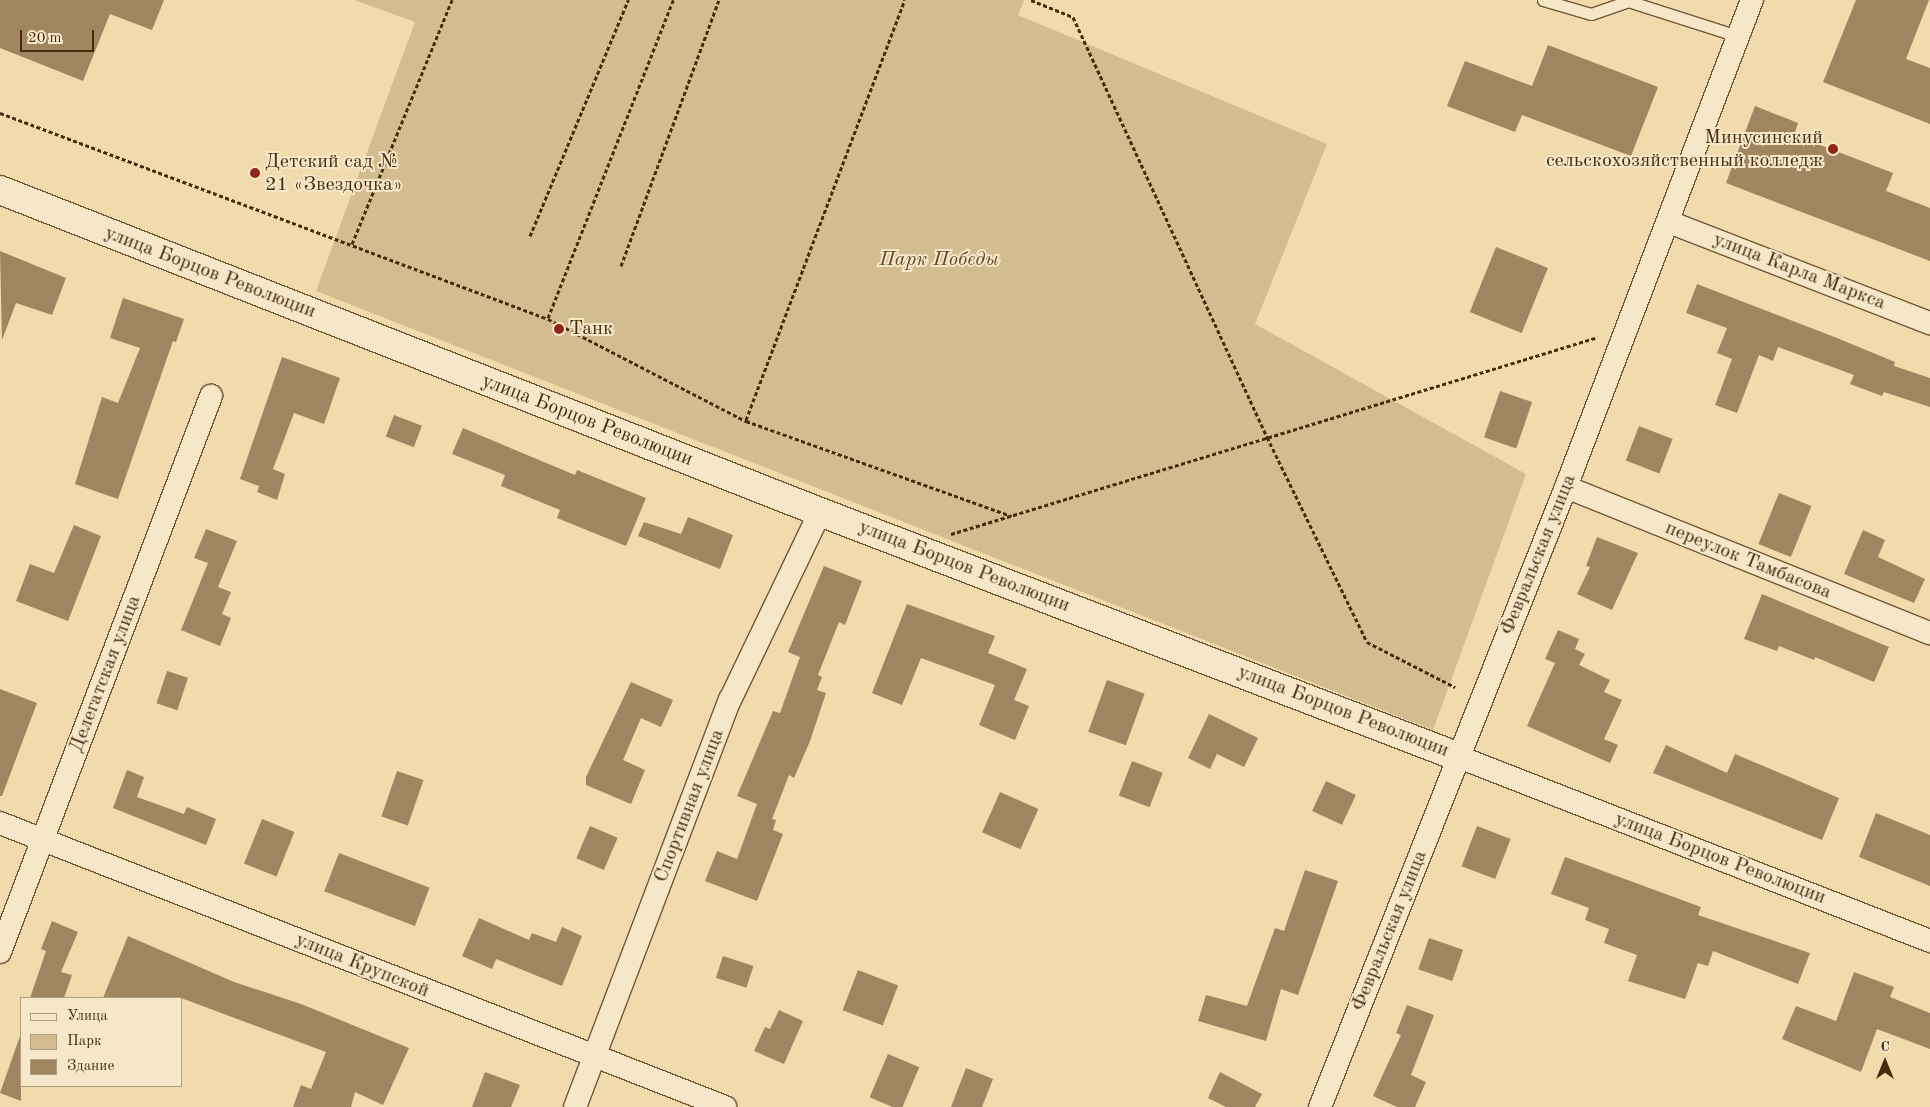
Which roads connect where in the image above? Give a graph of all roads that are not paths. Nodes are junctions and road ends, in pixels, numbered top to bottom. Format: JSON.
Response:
{"nodes":[{"id":1,"x":1543,"y":0,"type":"edge"},
{"id":2,"x":1752,"y":0,"type":"edge"},
{"id":3,"x":1738,"y":36,"type":"junction"},
{"id":4,"x":0,"y":190,"type":"edge"},
{"id":5,"x":1669,"y":222,"type":"junction"},
{"id":6,"x":1930,"y":323,"type":"edge"},
{"id":7,"x":211,"y":396,"type":"dead end"},
{"id":8,"x":1566,"y":487,"type":"junction"},
{"id":9,"x":820,"y":512,"type":"junction"},
{"id":10,"x":1930,"y":634,"type":"edge"},
{"id":11,"x":1459,"y":757,"type":"junction"},
{"id":12,"x":0,"y":823,"type":"edge"},
{"id":13,"x":44,"y":840,"type":"junction"},
{"id":14,"x":1930,"y":941,"type":"edge"},
{"id":15,"x":0,"y":952,"type":"edge"},
{"id":16,"x":594,"y":1058,"type":"junction"},
{"id":17,"x":575,"y":1107,"type":"edge"},
{"id":18,"x":725,"y":1107,"type":"edge"},
{"id":19,"x":1320,"y":1107,"type":"edge"}],
"edges":[{"from":1,"to":3,"type":"lane"},
{"from":2,"to":3,"type":"street","name":"Февральская улица"},
{"from":3,"to":5,"type":"street","name":"Февральская улица"},
{"from":4,"to":9,"type":"street","name":"улица Борцов Революции"},
{"from":5,"to":6,"type":"street","name":"улица Карла Маркса"},
{"from":5,"to":8,"type":"street","name":"Февральская улица"},
{"from":7,"to":13,"type":"street","name":"Делегатская улица"},
{"from":8,"to":10,"type":"street","name":"переулок Тамбасова"},
{"from":8,"to":11,"type":"street","name":"Февральская улица"},
{"from":9,"to":11,"type":"street","name":"улица Борцов Революции"},
{"from":9,"to":16,"type":"street","name":"Спортивная улица"},
{"from":11,"to":14,"type":"street","name":"улица Борцов Революции"},
{"from":11,"to":19,"type":"street","name":"Февральская улица"},
{"from":12,"to":13,"type":"street","name":"улица Крупской"},
{"from":13,"to":15,"type":"street","name":"Делегатская улица"},
{"from":13,"to":16,"type":"street","name":"улица Крупской"},
{"from":16,"to":17,"type":"street","name":"Спортивная улица"},
{"from":16,"to":18,"type":"street","name":"улица Крупской"}]}
